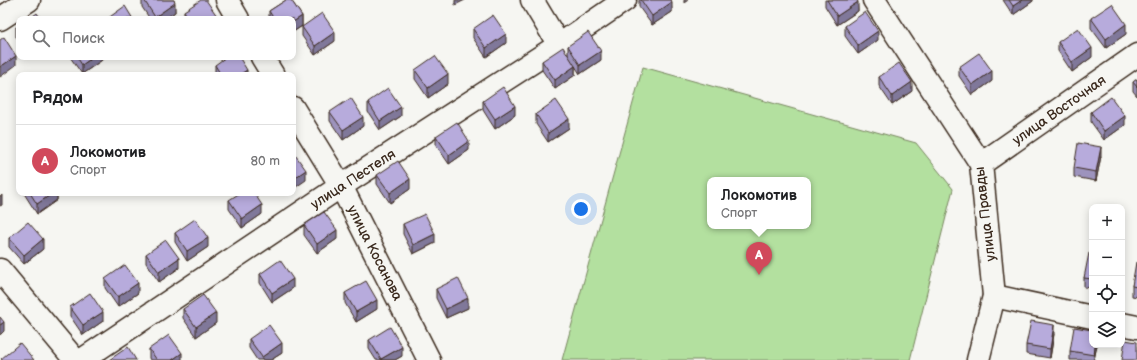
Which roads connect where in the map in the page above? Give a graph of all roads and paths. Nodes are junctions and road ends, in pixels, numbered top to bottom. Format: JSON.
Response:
{"nodes":[{"id":1,"x":29,"y":0,"type":"edge"},
{"id":2,"x":226,"y":0,"type":"edge"},
{"id":3,"x":532,"y":0,"type":"edge"},
{"id":4,"x":625,"y":0,"type":"edge"},
{"id":5,"x":874,"y":0,"type":"edge"},
{"id":6,"x":236,"y":16,"type":"edge"},
{"id":7,"x":0,"y":19,"type":"edge"},
{"id":8,"x":559,"y":44,"type":"junction"},
{"id":9,"x":1137,"y":55,"type":"edge"},
{"id":10,"x":264,"y":60,"type":"edge"},
{"id":11,"x":271,"y":72,"type":"edge"},
{"id":12,"x":296,"y":113,"type":"edge"},
{"id":13,"x":981,"y":164,"type":"junction"},
{"id":14,"x":342,"y":186,"type":"junction"},
{"id":15,"x":0,"y":270,"type":"edge"},
{"id":16,"x":994,"y":296,"type":"junction"},
{"id":17,"x":1089,"y":316,"type":"edge"},
{"id":18,"x":1125,"y":325,"type":"edge"},
{"id":19,"x":1137,"y":327,"type":"edge"},
{"id":20,"x":75,"y":360,"type":"edge"},
{"id":21,"x":82,"y":360,"type":"edge"},
{"id":22,"x":429,"y":360,"type":"edge"},
{"id":23,"x":978,"y":360,"type":"edge"}],
"edges":[{"from":1,"to":7,"type":"street"},
{"from":2,"to":6,"type":"street"},
{"from":3,"to":8,"type":"street"},
{"from":4,"to":8,"type":"street","name":"улица Пестеля"},
{"from":5,"to":13,"type":"street","name":"улица Правды"},
{"from":8,"to":14,"type":"street","name":"улица Пестеля"},
{"from":9,"to":13,"type":"street","name":"улица Восточная"},
{"from":10,"to":11,"type":"street"},
{"from":12,"to":14,"type":"street","name":"улица Косанова"},
{"from":13,"to":16,"type":"street","name":"улица Правды"},
{"from":14,"to":21,"type":"street","name":"улица Пестеля"},
{"from":14,"to":22,"type":"street","name":"улица Косанова"},
{"from":15,"to":20,"type":"street"},
{"from":16,"to":17,"type":"street"},
{"from":16,"to":23,"type":"street","name":"улица Правды"},
{"from":18,"to":19,"type":"street"}]}
